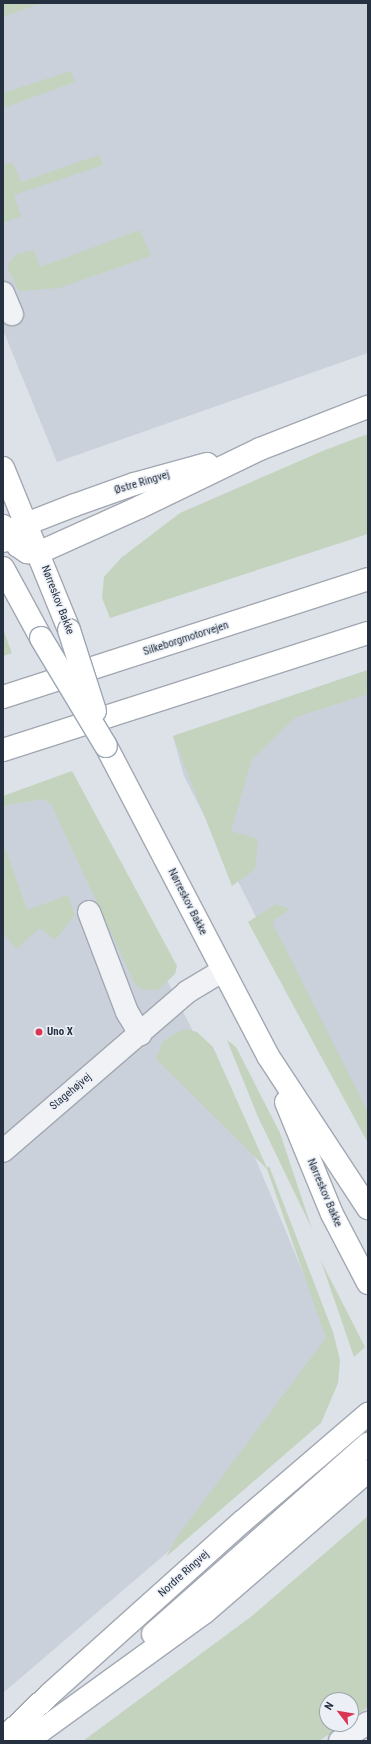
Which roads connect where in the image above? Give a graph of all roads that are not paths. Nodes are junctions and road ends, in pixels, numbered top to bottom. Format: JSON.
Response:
{"nodes":[{"id":1,"x":3,"y":293,"type":"edge"},
{"id":2,"x":12,"y":314,"type":"dead end"},
{"id":3,"x":368,"y":407,"type":"edge"},
{"id":4,"x":260,"y":449,"type":"junction"},
{"id":5,"x":3,"y":468,"type":"edge"},
{"id":6,"x":27,"y":524,"type":"junction"},
{"id":7,"x":5,"y":534,"type":"edge"},
{"id":8,"x":38,"y":553,"type":"junction"},
{"id":9,"x":3,"y":568,"type":"edge"},
{"id":10,"x":368,"y":579,"type":"edge"},
{"id":11,"x":368,"y":633,"type":"edge"},
{"id":12,"x":3,"y":697,"type":"edge"},
{"id":13,"x":3,"y":750,"type":"edge"},
{"id":14,"x":109,"y":751,"type":"junction"},
{"id":15,"x":89,"y":912,"type":"dead end"},
{"id":16,"x":222,"y":971,"type":"junction"},
{"id":17,"x":140,"y":1034,"type":"junction"},
{"id":18,"x":268,"y":1056,"type":"junction"},
{"id":19,"x":3,"y":1151,"type":"edge"},
{"id":20,"x":368,"y":1208,"type":"edge"},
{"id":21,"x":368,"y":1283,"type":"edge"},
{"id":22,"x":368,"y":1414,"type":"edge"},
{"id":23,"x":368,"y":1444,"type":"edge"},
{"id":24,"x":368,"y":1471,"type":"edge"},
{"id":25,"x":62,"y":1717,"type":"junction"},
{"id":26,"x":368,"y":1723,"type":"edge"},
{"id":27,"x":3,"y":1739,"type":"edge"},
{"id":28,"x":27,"y":1741,"type":"edge"},
{"id":29,"x":340,"y":1741,"type":"edge"}],
"edges":[{"from":1,"to":2,"type":"street"},
{"from":3,"to":4,"type":"main road","name":"Østre Ringvej"},
{"from":4,"to":6,"type":"main road","name":"Østre Ringvej"},
{"from":4,"to":8,"type":"main road","name":"Østre Ringvej"},
{"from":5,"to":6,"type":"main road","name":"Nørreskov Bakke"},
{"from":6,"to":7,"type":"main road"},
{"from":6,"to":8,"type":"main road","name":"Nørreskov Bakke"},
{"from":7,"to":8,"type":"main road"},
{"from":8,"to":14,"type":"main road","name":"Nørreskov Bakke","bridge":true},
{"from":9,"to":14,"type":"main road","name":"Nørreskov Bakke","bridge":true},
{"from":10,"to":12,"type":"main road","name":"Silkeborgmotorvejen"},
{"from":11,"to":13,"type":"main road"},
{"from":14,"to":16,"type":"main road","name":"Nørreskov Bakke"},
{"from":15,"to":17,"type":"street"},
{"from":16,"to":17,"type":"street","name":"Stagehøjvej"},
{"from":16,"to":18,"type":"main road","name":"Nørreskov Bakke"},
{"from":17,"to":19,"type":"street","name":"Stagehøjvej"},
{"from":18,"to":20,"type":"main road","name":"Nørreskov Bakke"},
{"from":18,"to":21,"type":"main road","name":"Nørreskov Bakke"},
{"from":22,"to":27,"type":"main road","name":"Nordre Ringvej"},
{"from":23,"to":25,"type":"main road"},
{"from":24,"to":25,"type":"main road"},
{"from":25,"to":28,"type":"main road"},
{"from":26,"to":29,"type":"street"}]}
